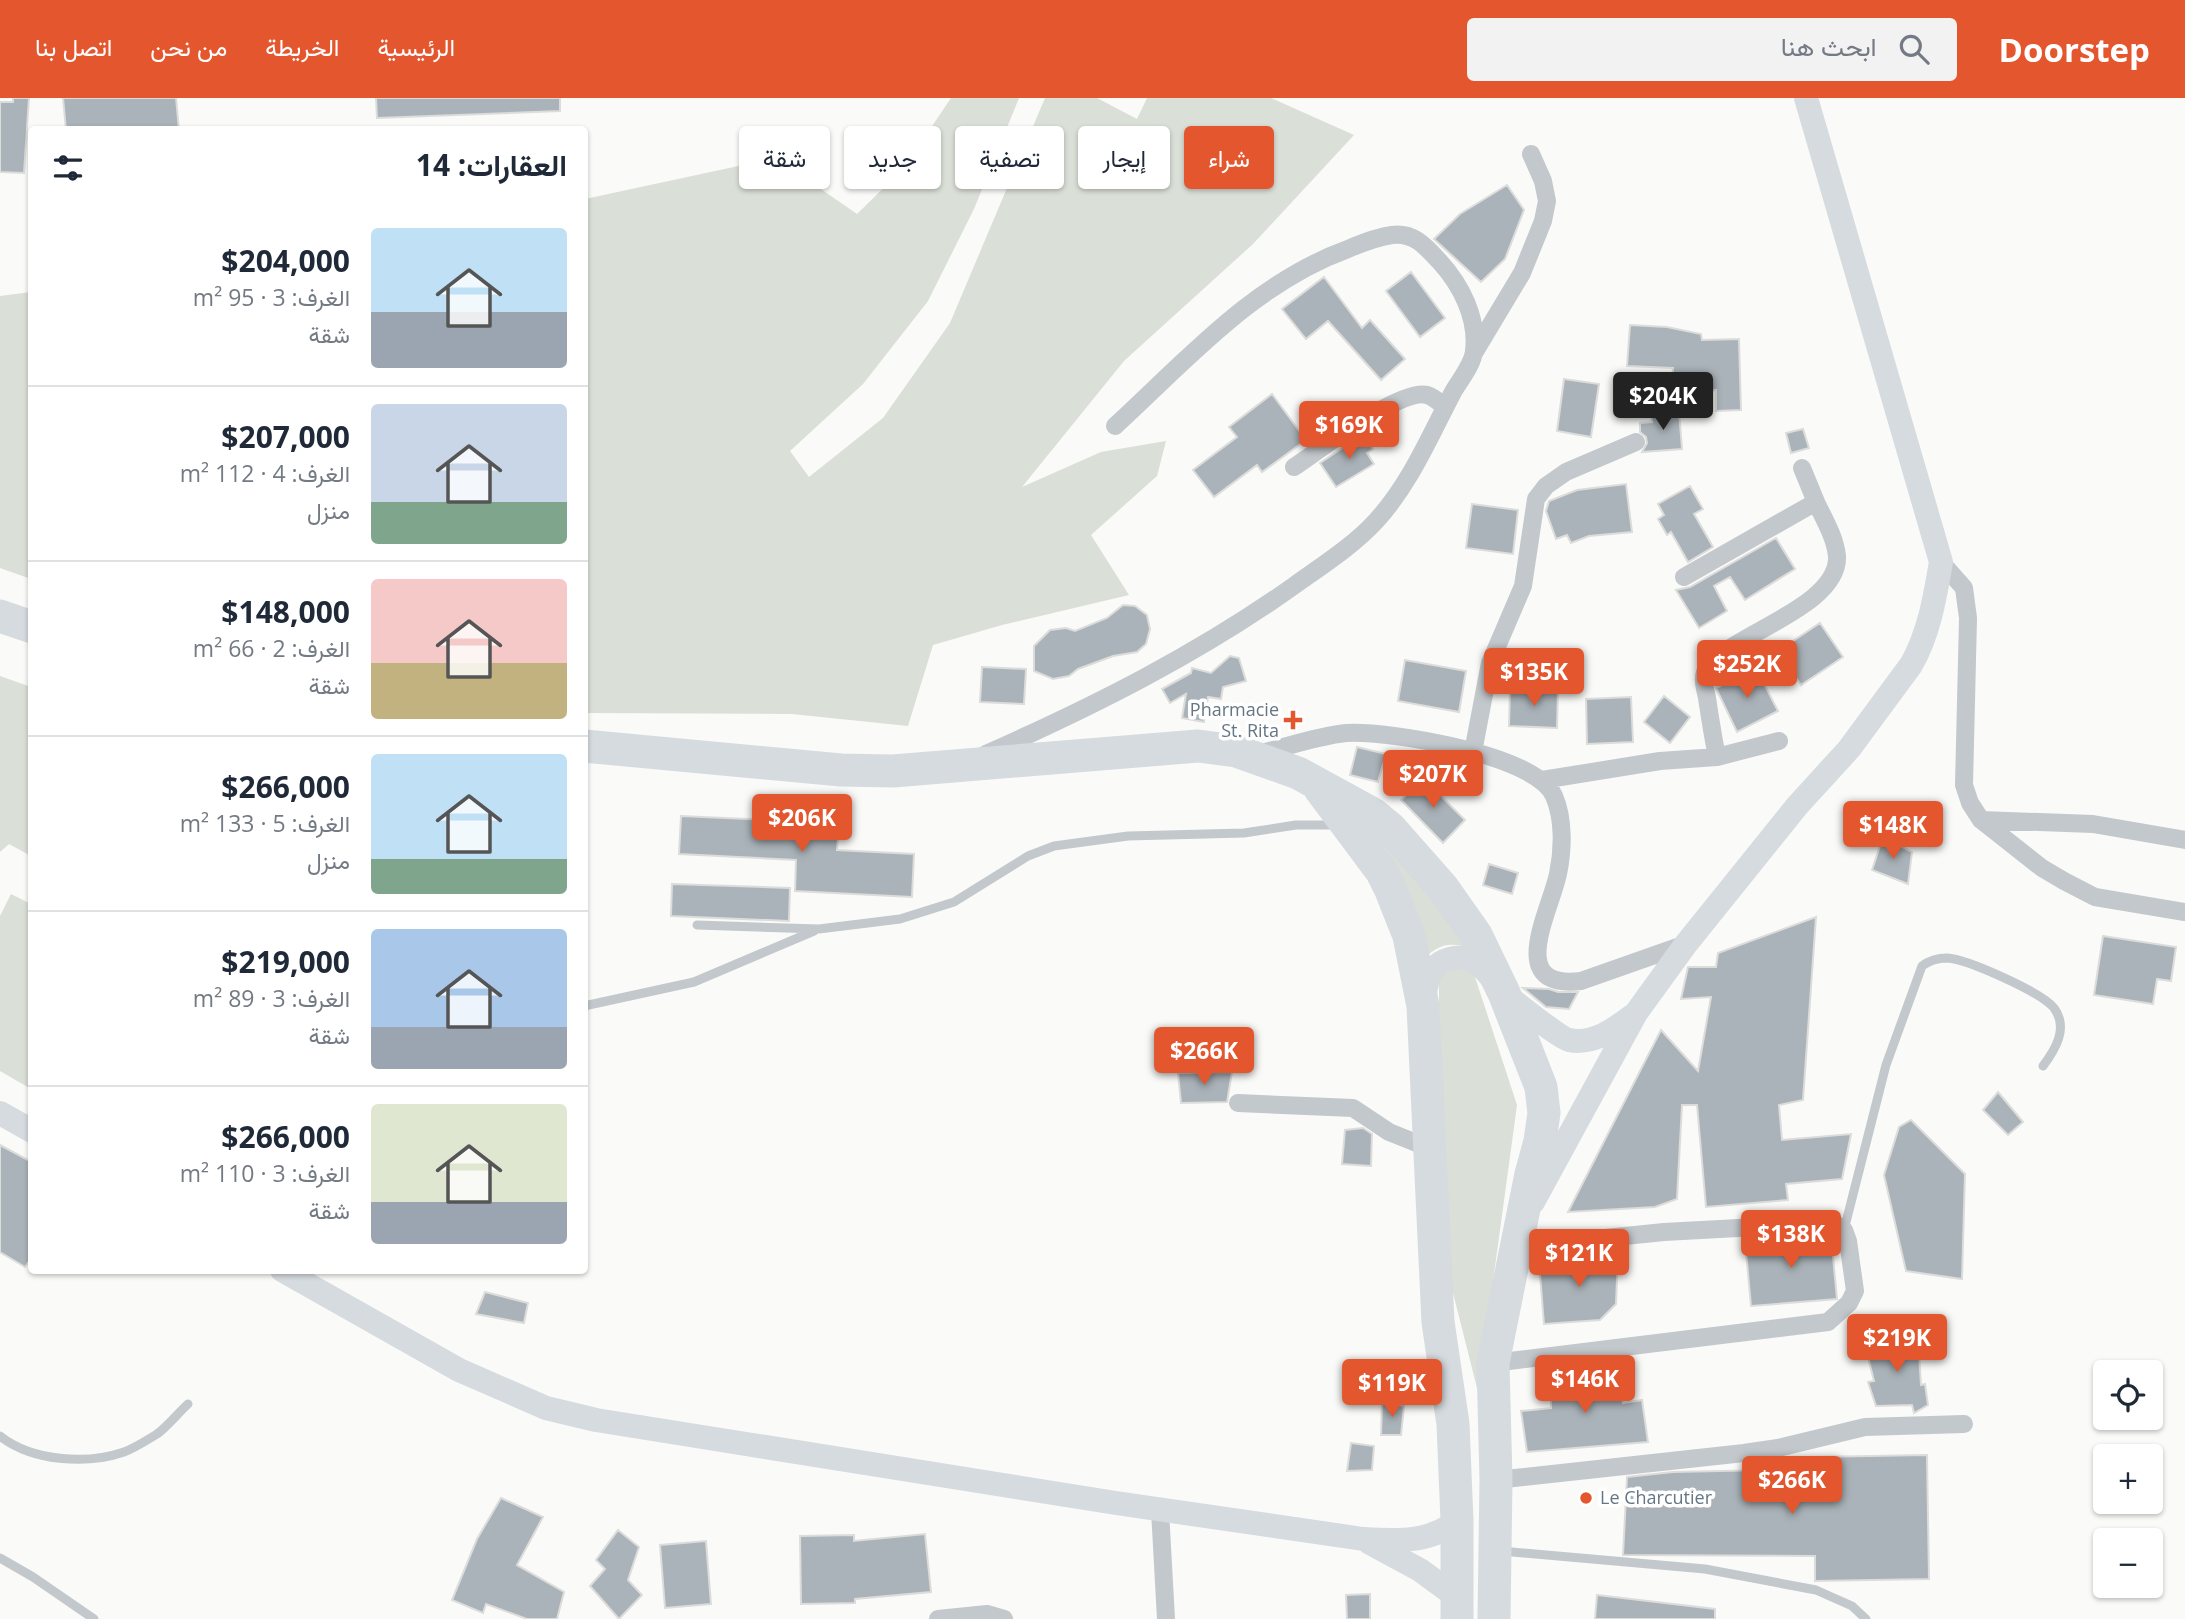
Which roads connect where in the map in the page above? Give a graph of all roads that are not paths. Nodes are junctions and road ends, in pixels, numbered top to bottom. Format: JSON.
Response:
{"nodes":[{"id":1,"x":1806,"y":98,"type":"edge"},
{"id":2,"x":1531,"y":154,"type":"dead end"},
{"id":3,"x":1474,"y":353,"type":"junction"},
{"id":4,"x":1445,"y":407,"type":"junction"},
{"id":5,"x":1115,"y":426,"type":"dead end"},
{"id":6,"x":1636,"y":442,"type":"dead end"},
{"id":7,"x":1294,"y":467,"type":"dead end"},
{"id":8,"x":1802,"y":468,"type":"dead end"},
{"id":9,"x":1816,"y":502,"type":"junction"},
{"id":10,"x":1941,"y":562,"type":"junction"},
{"id":11,"x":1684,"y":577,"type":"dead end"},
{"id":12,"x":0,"y":616,"type":"edge"},
{"id":13,"x":28,"y":626,"type":"edge"},
{"id":14,"x":1779,"y":741,"type":"dead end"},
{"id":15,"x":588,"y":746,"type":"edge"},
{"id":16,"x":1473,"y":752,"type":"junction"},
{"id":17,"x":1252,"y":756,"type":"junction"},
{"id":18,"x":1717,"y":757,"type":"junction"},
{"id":19,"x":963,"y":765,"type":"junction"},
{"id":20,"x":1542,"y":780,"type":"junction"},
{"id":21,"x":1315,"y":782,"type":"junction"},
{"id":22,"x":1980,"y":820,"type":"junction"},
{"id":23,"x":1348,"y":826,"type":"junction"},
{"id":24,"x":2185,"y":840,"type":"edge"},
{"id":25,"x":2185,"y":912,"type":"edge"},
{"id":26,"x":697,"y":925,"type":"dead end"},
{"id":27,"x":819,"y":929,"type":"junction"},
{"id":28,"x":1686,"y":944,"type":"junction"},
{"id":29,"x":1504,"y":993,"type":"junction"},
{"id":30,"x":588,"y":1005,"type":"edge"},
{"id":31,"x":1423,"y":1006,"type":"junction"},
{"id":32,"x":1636,"y":1013,"type":"junction"},
{"id":33,"x":2043,"y":1066,"type":"dead end"},
{"id":34,"x":1238,"y":1103,"type":"dead end"},
{"id":35,"x":0,"y":1113,"type":"edge"},
{"id":36,"x":28,"y":1129,"type":"edge"},
{"id":37,"x":1429,"y":1148,"type":"junction"},
{"id":38,"x":1844,"y":1230,"type":"junction"},
{"id":39,"x":1519,"y":1236,"type":"junction"},
{"id":40,"x":289,"y":1274,"type":"edge"},
{"id":41,"x":1493,"y":1363,"type":"junction"},
{"id":42,"x":188,"y":1404,"type":"dead end"},
{"id":43,"x":1964,"y":1424,"type":"dead end"},
{"id":44,"x":0,"y":1436,"type":"edge"},
{"id":45,"x":1496,"y":1480,"type":"junction"},
{"id":46,"x":1160,"y":1510,"type":"junction"},
{"id":47,"x":1457,"y":1521,"type":"junction"},
{"id":48,"x":1363,"y":1539,"type":"junction"},
{"id":49,"x":1495,"y":1551,"type":"junction"},
{"id":50,"x":0,"y":1558,"type":"edge"},
{"id":51,"x":1457,"y":1608,"type":"edge"},
{"id":52,"x":94,"y":1619,"type":"edge"},
{"id":53,"x":938,"y":1619,"type":"edge"},
{"id":54,"x":1004,"y":1619,"type":"edge"},
{"id":55,"x":1166,"y":1619,"type":"edge"},
{"id":56,"x":1494,"y":1619,"type":"edge"},
{"id":57,"x":1866,"y":1619,"type":"edge"}],
"edges":[{"from":1,"to":10,"type":"street"},
{"from":2,"to":3,"type":"street"},
{"from":3,"to":4,"type":"street"},
{"from":3,"to":5,"type":"street"},
{"from":4,"to":7,"type":"street"},
{"from":4,"to":19,"type":"street"},
{"from":6,"to":16,"type":"street"},
{"from":8,"to":9,"type":"street"},
{"from":9,"to":11,"type":"street"},
{"from":9,"to":18,"type":"street"},
{"from":10,"to":22,"type":"street"},
{"from":10,"to":28,"type":"street"},
{"from":12,"to":13,"type":"highway"},
{"from":14,"to":18,"type":"street"},
{"from":15,"to":19,"type":"highway"},
{"from":16,"to":17,"type":"street"},
{"from":16,"to":20,"type":"street"},
{"from":17,"to":19,"type":"highway"},
{"from":17,"to":21,"type":"highway"},
{"from":18,"to":20,"type":"street"},
{"from":20,"to":28,"type":"street"},
{"from":21,"to":23,"type":"highway"},
{"from":21,"to":29,"type":"highway"},
{"from":22,"to":24,"type":"street"},
{"from":22,"to":25,"type":"street"},
{"from":23,"to":27,"type":"lane"},
{"from":23,"to":31,"type":"highway"},
{"from":26,"to":27,"type":"lane"},
{"from":27,"to":30,"type":"lane"},
{"from":28,"to":32,"type":"street"},
{"from":29,"to":31,"type":"street"},
{"from":29,"to":32,"type":"street"},
{"from":29,"to":39,"type":"highway"},
{"from":31,"to":37,"type":"highway"},
{"from":32,"to":39,"type":"street"},
{"from":33,"to":38,"type":"lane"},
{"from":34,"to":37,"type":"street"},
{"from":35,"to":36,"type":"street"},
{"from":37,"to":47,"type":"highway"},
{"from":38,"to":39,"type":"street"},
{"from":38,"to":41,"type":"street"},
{"from":39,"to":41,"type":"highway"},
{"from":40,"to":46,"type":"street"},
{"from":41,"to":45,"type":"highway"},
{"from":42,"to":44,"type":"lane"},
{"from":43,"to":45,"type":"street"},
{"from":45,"to":49,"type":"highway"},
{"from":46,"to":48,"type":"street"},
{"from":46,"to":55,"type":"street"},
{"from":47,"to":48,"type":"street"},
{"from":47,"to":51,"type":"highway"},
{"from":48,"to":51,"type":"street"},
{"from":49,"to":56,"type":"highway"},
{"from":49,"to":57,"type":"lane"},
{"from":50,"to":52,"type":"lane"},
{"from":53,"to":54,"type":"street"}]}
